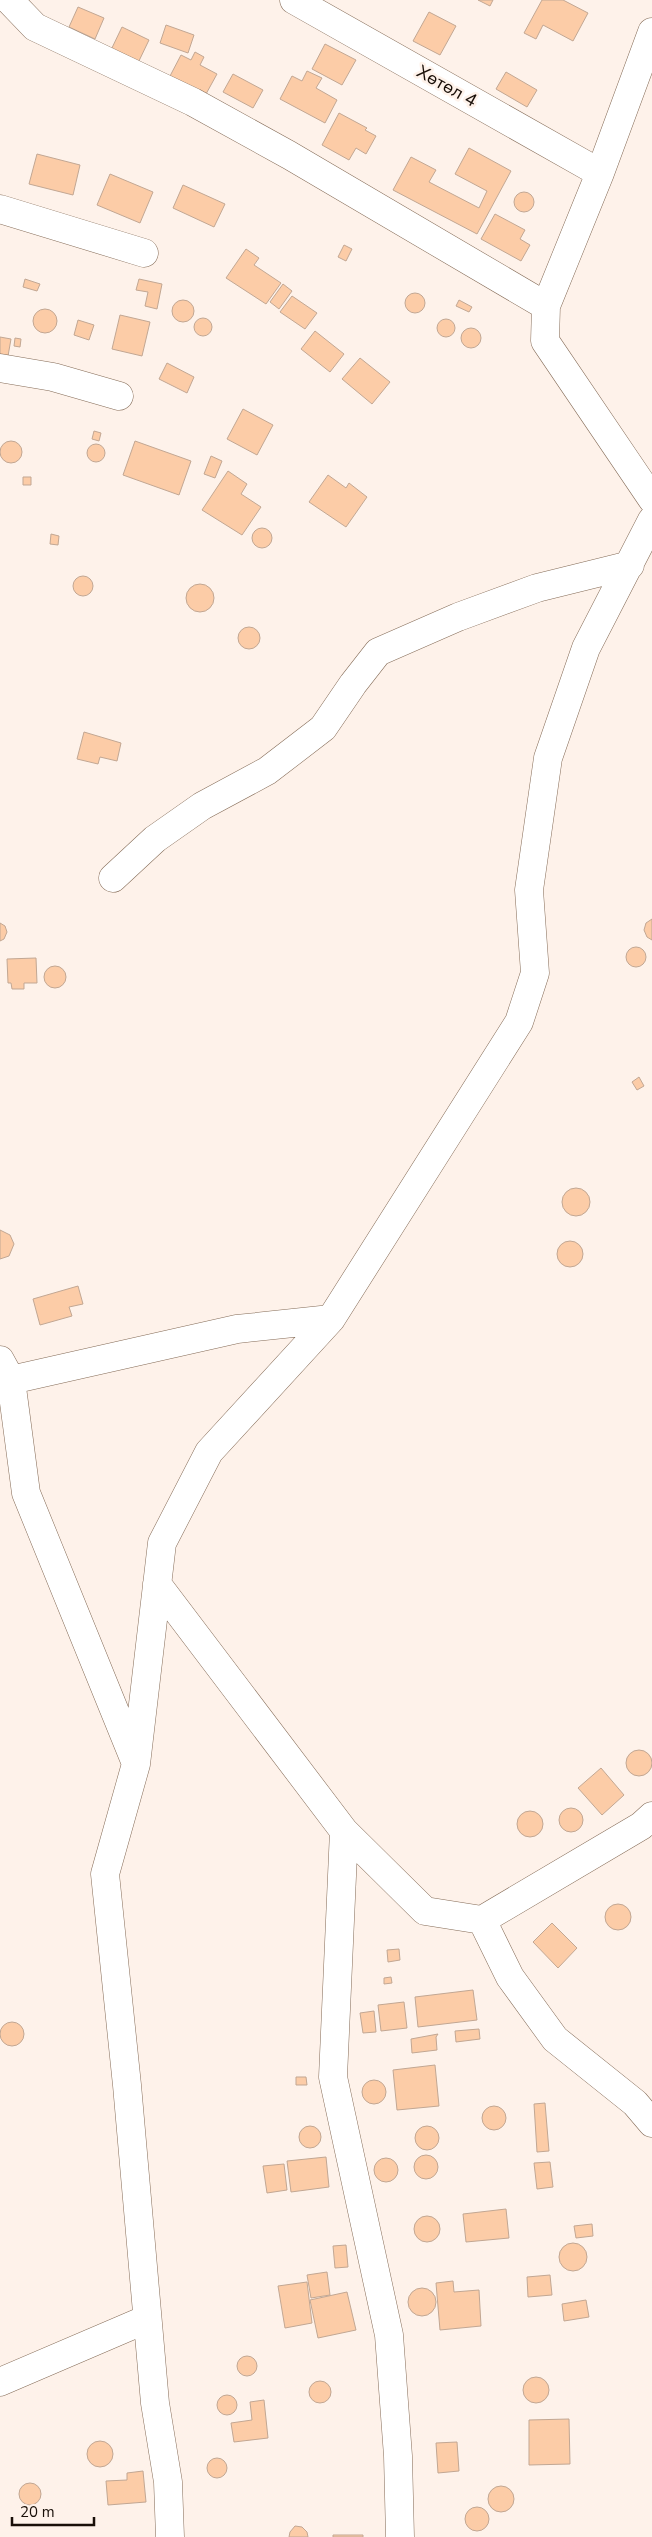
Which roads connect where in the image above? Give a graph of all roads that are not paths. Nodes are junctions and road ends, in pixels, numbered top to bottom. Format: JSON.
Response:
{"nodes":[{"id":1,"x":9,"y":0,"type":"edge"},
{"id":2,"x":294,"y":0,"type":"edge"},
{"id":3,"x":652,"y":32,"type":"edge"},
{"id":4,"x":600,"y":173,"type":"junction"},
{"id":5,"x":0,"y":209,"type":"edge"},
{"id":6,"x":144,"y":253,"type":"dead end"},
{"id":7,"x":546,"y":306,"type":"junction"},
{"id":8,"x":0,"y":368,"type":"edge"},
{"id":9,"x":119,"y":396,"type":"dead end"},
{"id":10,"x":652,"y":499,"type":"edge"},
{"id":11,"x":652,"y":520,"type":"edge"},
{"id":12,"x":630,"y":565,"type":"junction"},
{"id":13,"x":112,"y":878,"type":"dead end"},
{"id":14,"x":332,"y":1319,"type":"junction"},
{"id":15,"x":4,"y":1375,"type":"edge"},
{"id":16,"x":157,"y":1584,"type":"junction"},
{"id":17,"x":136,"y":1764,"type":"junction"},
{"id":18,"x":652,"y":1816,"type":"edge"},
{"id":19,"x":344,"y":1832,"type":"junction"},
{"id":20,"x":482,"y":1920,"type":"junction"},
{"id":21,"x":652,"y":2123,"type":"edge"},
{"id":22,"x":147,"y":2319,"type":"junction"},
{"id":23,"x":0,"y":2382,"type":"edge"},
{"id":24,"x":170,"y":2537,"type":"edge"},
{"id":25,"x":400,"y":2537,"type":"edge"}],
"edges":[{"from":1,"to":7,"type":"street"},
{"from":2,"to":4,"type":"street","name":"Хөтөл 4"},
{"from":3,"to":4,"type":"street"},
{"from":4,"to":7,"type":"street"},
{"from":5,"to":6,"type":"street"},
{"from":7,"to":10,"type":"street"},
{"from":8,"to":9,"type":"street"},
{"from":11,"to":12,"type":"street"},
{"from":12,"to":13,"type":"street"},
{"from":12,"to":14,"type":"street"},
{"from":14,"to":15,"type":"street"},
{"from":14,"to":16,"type":"street"},
{"from":15,"to":17,"type":"street"},
{"from":16,"to":17,"type":"street"},
{"from":16,"to":19,"type":"street"},
{"from":17,"to":22,"type":"street"},
{"from":18,"to":20,"type":"street"},
{"from":19,"to":20,"type":"street"},
{"from":19,"to":25,"type":"street"},
{"from":20,"to":21,"type":"street"},
{"from":22,"to":23,"type":"street"},
{"from":22,"to":24,"type":"street"}]}
